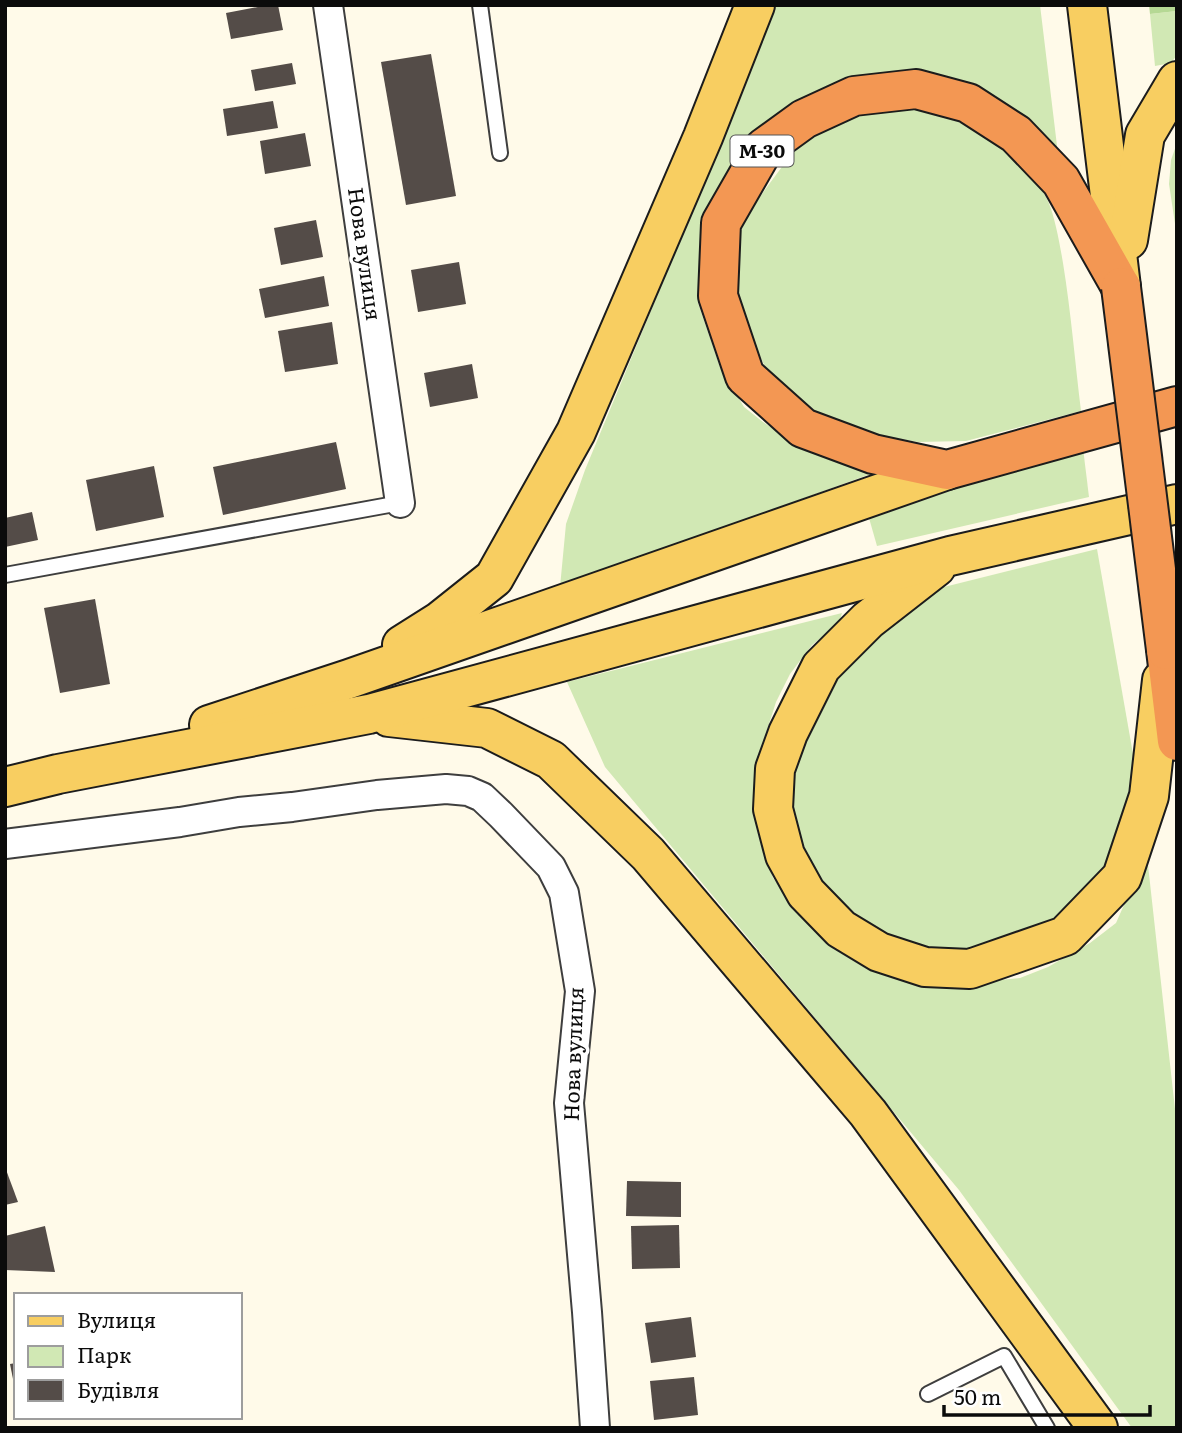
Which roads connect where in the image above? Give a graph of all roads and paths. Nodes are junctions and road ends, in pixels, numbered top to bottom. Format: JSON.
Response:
{"nodes":[{"id":1,"x":328,"y":5,"type":"edge"},
{"id":2,"x":480,"y":5,"type":"edge"},
{"id":3,"x":755,"y":5,"type":"edge"},
{"id":4,"x":1087,"y":5,"type":"edge"},
{"id":5,"x":1177,"y":81,"type":"edge"},
{"id":6,"x":500,"y":153,"type":"dead end"},
{"id":7,"x":1121,"y":287,"type":"junction"},
{"id":8,"x":1177,"y":405,"type":"edge"},
{"id":9,"x":947,"y":470,"type":"junction"},
{"id":10,"x":400,"y":503,"type":"joint"},
{"id":11,"x":1177,"y":504,"type":"edge"},
{"id":12,"x":950,"y":556,"type":"junction"},
{"id":13,"x":5,"y":575,"type":"edge"},
{"id":14,"x":1171,"y":659,"type":"edge"},
{"id":15,"x":349,"y":679,"type":"junction"},
{"id":16,"x":369,"y":714,"type":"junction"},
{"id":17,"x":1177,"y":741,"type":"edge"},
{"id":18,"x":58,"y":774,"type":"junction"},
{"id":19,"x":5,"y":787,"type":"edge"},
{"id":20,"x":5,"y":844,"type":"edge"},
{"id":21,"x":928,"y":1394,"type":"dead end"},
{"id":22,"x":595,"y":1428,"type":"edge"},
{"id":23,"x":1047,"y":1428,"type":"edge"},
{"id":24,"x":1098,"y":1428,"type":"edge"}],
"edges":[{"from":1,"to":10,"type":"street","name":"Нова вулиця"},
{"from":2,"to":6,"type":"lane"},
{"from":3,"to":15,"type":"main road"},
{"from":4,"to":7,"type":"main road"},
{"from":5,"to":7,"type":"main road"},
{"from":7,"to":9,"type":"highway","number":"М-30"},
{"from":7,"to":14,"type":"highway","number":"М-30","bridge":true},
{"from":8,"to":9,"type":"highway","number":"М-30"},
{"from":9,"to":15,"type":"main road"},
{"from":10,"to":13,"type":"lane"},
{"from":11,"to":12,"type":"main road"},
{"from":12,"to":14,"type":"main road"},
{"from":12,"to":16,"type":"main road"},
{"from":14,"to":17,"type":"highway","number":"М-30"},
{"from":15,"to":18,"type":"main road"},
{"from":16,"to":18,"type":"main road"},
{"from":16,"to":24,"type":"main road"},
{"from":18,"to":19,"type":"main road"},
{"from":20,"to":22,"type":"street","name":"Нова вулиця"},
{"from":21,"to":23,"type":"lane"}]}
